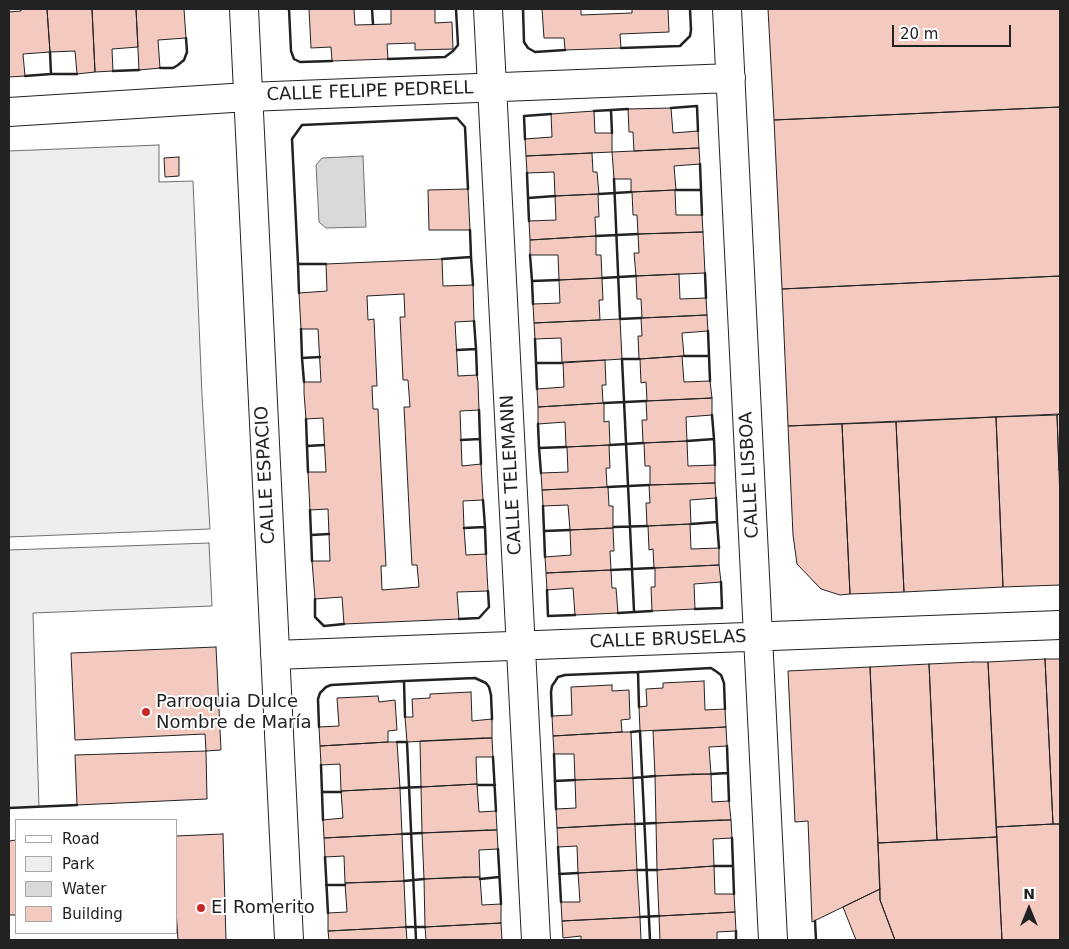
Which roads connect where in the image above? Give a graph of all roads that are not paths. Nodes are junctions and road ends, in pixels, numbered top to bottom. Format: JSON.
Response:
{"nodes":[{"id":1,"x":244,"y":9,"type":"edge"},
{"id":2,"x":488,"y":9,"type":"edge"},
{"id":3,"x":727,"y":9,"type":"edge"},
{"id":4,"x":730,"y":78,"type":"junction"},
{"id":5,"x":491,"y":87,"type":"junction"},
{"id":6,"x":248,"y":97,"type":"junction"},
{"id":7,"x":9,"y":112,"type":"edge"},
{"id":8,"x":1060,"y":625,"type":"edge"},
{"id":9,"x":758,"y":637,"type":"junction"},
{"id":10,"x":520,"y":645,"type":"junction"},
{"id":11,"x":275,"y":655,"type":"junction"},
{"id":12,"x":289,"y":940,"type":"edge"},
{"id":13,"x":536,"y":940,"type":"edge"},
{"id":14,"x":773,"y":940,"type":"edge"}],
"edges":[{"from":1,"to":6,"type":"street","name":"CALLE ESPACIO"},
{"from":2,"to":5,"type":"street","name":"CALLE TELEMANN"},
{"from":3,"to":4,"type":"street","name":"CALLE LISBOA"},
{"from":4,"to":5,"type":"street","name":"CALLE FELIPE PEDRELL"},
{"from":4,"to":9,"type":"street","name":"CALLE LISBOA"},
{"from":5,"to":6,"type":"street","name":"CALLE FELIPE PEDRELL"},
{"from":5,"to":10,"type":"street","name":"CALLE TELEMANN"},
{"from":6,"to":7,"type":"street","name":"CALLE FELIPE PEDRELL"},
{"from":6,"to":11,"type":"street","name":"CALLE ESPACIO"},
{"from":8,"to":9,"type":"street","name":"CALLE BRUSELAS"},
{"from":9,"to":10,"type":"street","name":"CALLE BRUSELAS"},
{"from":9,"to":14,"type":"street","name":"CALLE LISBOA"},
{"from":10,"to":11,"type":"street","name":"CALLE BRUSELAS"},
{"from":10,"to":13,"type":"street","name":"CALLE TELEMANN"},
{"from":11,"to":12,"type":"street","name":"CALLE ESPACIO"}]}
